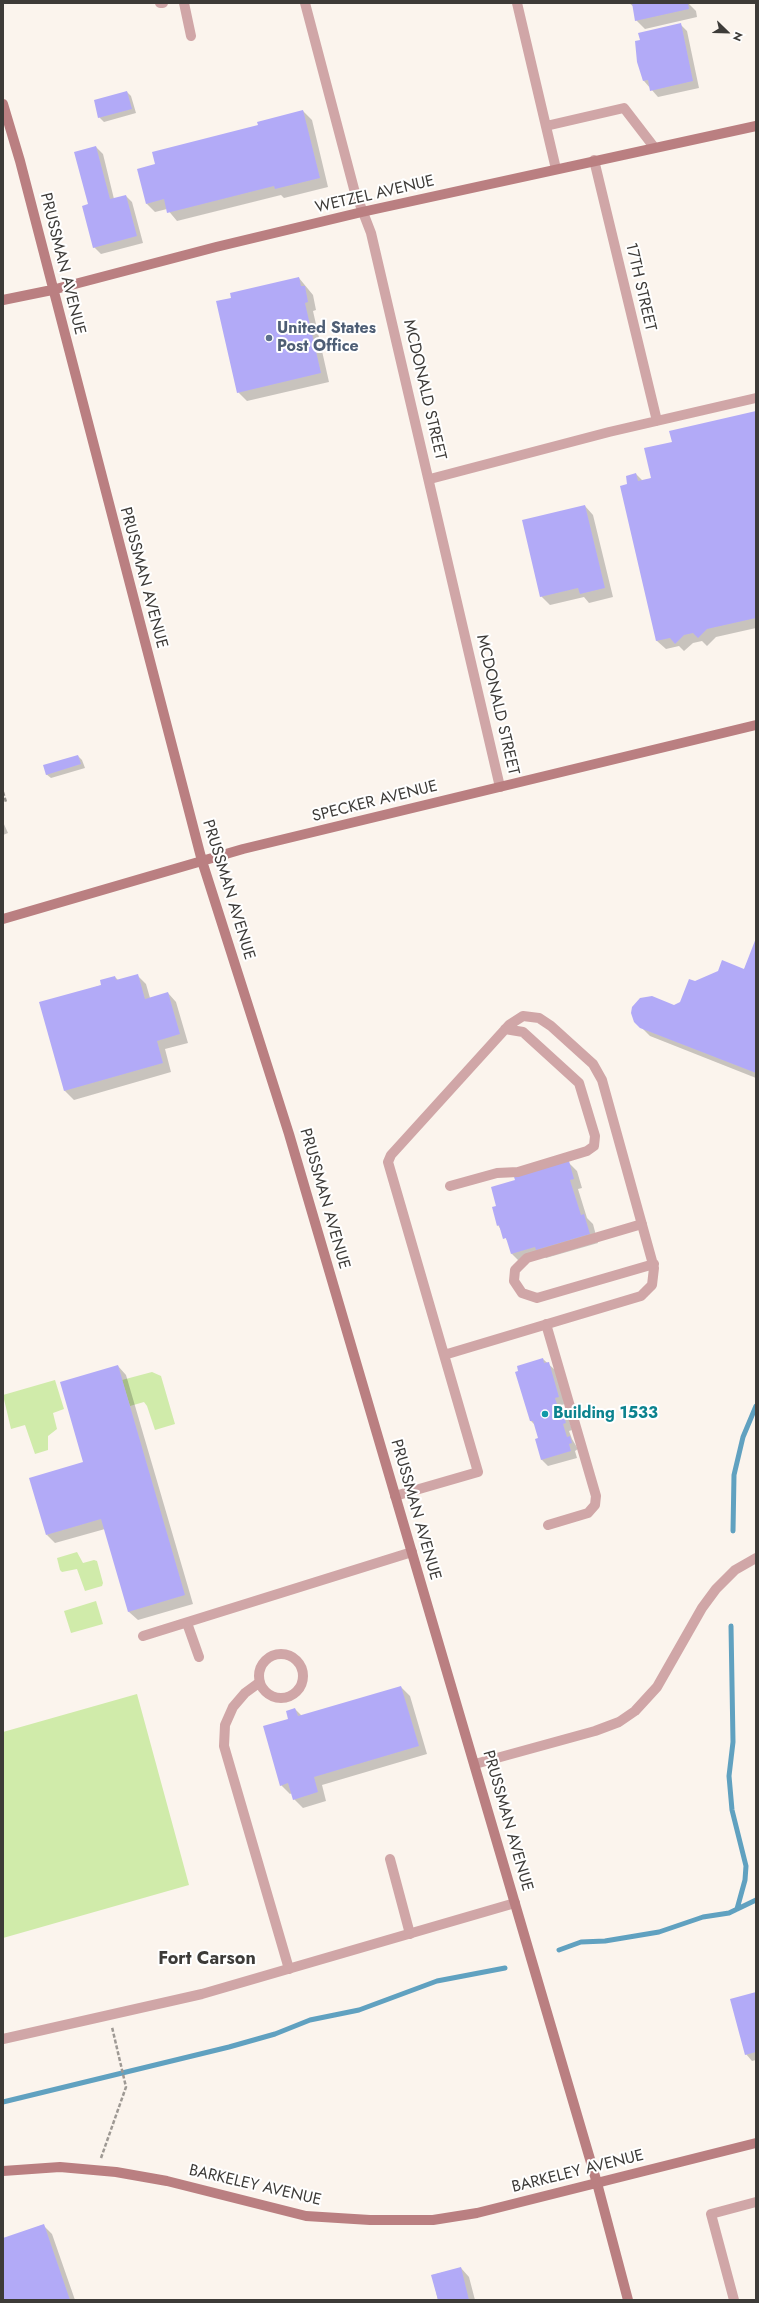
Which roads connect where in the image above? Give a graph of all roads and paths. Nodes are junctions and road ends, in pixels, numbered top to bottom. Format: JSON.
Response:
{"nodes":[{"id":1,"x":184,"y":3,"type":"edge"},
{"id":2,"x":305,"y":3,"type":"edge"},
{"id":3,"x":517,"y":3,"type":"edge"},
{"id":4,"x":190,"y":36,"type":"dead end"},
{"id":5,"x":3,"y":104,"type":"edge"},
{"id":6,"x":546,"y":126,"type":"junction"},
{"id":7,"x":756,"y":126,"type":"edge"},
{"id":8,"x":654,"y":148,"type":"junction"},
{"id":9,"x":594,"y":160,"type":"junction"},
{"id":10,"x":556,"y":169,"type":"junction"},
{"id":11,"x":362,"y":212,"type":"junction"},
{"id":12,"x":52,"y":290,"type":"junction"},
{"id":13,"x":3,"y":300,"type":"edge"},
{"id":14,"x":756,"y":398,"type":"edge"},
{"id":15,"x":657,"y":421,"type":"junction"},
{"id":16,"x":430,"y":479,"type":"junction"},
{"id":17,"x":756,"y":725,"type":"edge"},
{"id":18,"x":500,"y":787,"type":"junction"},
{"id":19,"x":3,"y":792,"type":"edge"},
{"id":20,"x":6,"y":802,"type":"dead end"},
{"id":21,"x":202,"y":861,"type":"junction"},
{"id":22,"x":3,"y":919,"type":"edge"},
{"id":23,"x":506,"y":1029,"type":"junction"},
{"id":24,"x":450,"y":1186,"type":"dead end"},
{"id":25,"x":642,"y":1224,"type":"junction"},
{"id":26,"x":654,"y":1264,"type":"junction"},
{"id":27,"x":546,"y":1324,"type":"junction"},
{"id":28,"x":444,"y":1355,"type":"junction"},
{"id":29,"x":395,"y":1496,"type":"junction"},
{"id":30,"x":548,"y":1525,"type":"dead end"},
{"id":31,"x":412,"y":1552,"type":"junction"},
{"id":32,"x":756,"y":1558,"type":"edge"},
{"id":33,"x":187,"y":1623,"type":"junction"},
{"id":34,"x":143,"y":1636,"type":"dead end"},
{"id":35,"x":199,"y":1657,"type":"dead end"},
{"id":36,"x":260,"y":1682,"type":"junction"},
{"id":37,"x":475,"y":1764,"type":"junction"},
{"id":38,"x":390,"y":1859,"type":"dead end"},
{"id":39,"x":515,"y":1903,"type":"junction"},
{"id":40,"x":410,"y":1934,"type":"junction"},
{"id":41,"x":289,"y":1969,"type":"junction"},
{"id":42,"x":110,"y":2016,"type":"junction"},
{"id":43,"x":3,"y":2039,"type":"edge"},
{"id":44,"x":756,"y":2143,"type":"edge"},
{"id":45,"x":97,"y":2170,"type":"junction"},
{"id":46,"x":3,"y":2171,"type":"edge"},
{"id":47,"x":597,"y":2183,"type":"junction"},
{"id":48,"x":756,"y":2202,"type":"edge"},
{"id":49,"x":628,"y":2300,"type":"edge"},
{"id":50,"x":734,"y":2300,"type":"edge"}],
"edges":[{"from":1,"to":4,"type":"street"},
{"from":2,"to":11,"type":"street","name":"MCDONALD STREET"},
{"from":3,"to":6,"type":"street"},
{"from":5,"to":12,"type":"street","name":"PRUSSMAN AVENUE"},
{"from":6,"to":8,"type":"street"},
{"from":6,"to":10,"type":"street"},
{"from":7,"to":8,"type":"street","name":"WETZEL AVENUE"},
{"from":8,"to":9,"type":"street","name":"WETZEL AVENUE"},
{"from":9,"to":10,"type":"street","name":"WETZEL AVENUE"},
{"from":9,"to":15,"type":"street","name":"17TH STREET"},
{"from":10,"to":11,"type":"street","name":"WETZEL AVENUE"},
{"from":11,"to":12,"type":"street","name":"WETZEL AVENUE"},
{"from":11,"to":16,"type":"street","name":"MCDONALD STREET"},
{"from":12,"to":13,"type":"street","name":"WETZEL AVENUE"},
{"from":12,"to":21,"type":"street","name":"PRUSSMAN AVENUE"},
{"from":14,"to":15,"type":"street"},
{"from":15,"to":16,"type":"street"},
{"from":16,"to":18,"type":"street","name":"MCDONALD STREET"},
{"from":17,"to":18,"type":"street","name":"SPECKER AVENUE"},
{"from":18,"to":21,"type":"street","name":"SPECKER AVENUE"},
{"from":19,"to":20,"type":"path"},
{"from":21,"to":22,"type":"street","name":"SPECKER AVENUE"},
{"from":21,"to":29,"type":"street","name":"PRUSSMAN AVENUE"},
{"from":23,"to":24,"type":"street"},
{"from":23,"to":25,"type":"street"},
{"from":23,"to":28,"type":"street"},
{"from":25,"to":26,"type":"street"},
{"from":25,"to":26,"type":"street"},
{"from":26,"to":27,"type":"street"},
{"from":27,"to":28,"type":"street"},
{"from":27,"to":30,"type":"street"},
{"from":28,"to":29,"type":"street"},
{"from":29,"to":31,"type":"street","name":"PRUSSMAN AVENUE"},
{"from":31,"to":33,"type":"street"},
{"from":31,"to":37,"type":"street","name":"PRUSSMAN AVENUE"},
{"from":32,"to":37,"type":"street"},
{"from":33,"to":34,"type":"street"},
{"from":33,"to":35,"type":"street"},
{"from":36,"to":36,"type":"street"},
{"from":36,"to":41,"type":"street"},
{"from":37,"to":39,"type":"street","name":"PRUSSMAN AVENUE"},
{"from":38,"to":40,"type":"street"},
{"from":39,"to":40,"type":"street"},
{"from":39,"to":47,"type":"street","name":"PRUSSMAN AVENUE"},
{"from":40,"to":41,"type":"street"},
{"from":41,"to":42,"type":"street"},
{"from":42,"to":43,"type":"street"},
{"from":42,"to":45,"type":"path"},
{"from":44,"to":47,"type":"street","name":"BARKELEY AVENUE"},
{"from":45,"to":46,"type":"street","name":"BARKELEY AVENUE"},
{"from":45,"to":47,"type":"street","name":"BARKELEY AVENUE"},
{"from":47,"to":49,"type":"street","name":"PRUSSMAN AVENUE"},
{"from":48,"to":50,"type":"street"}]}
